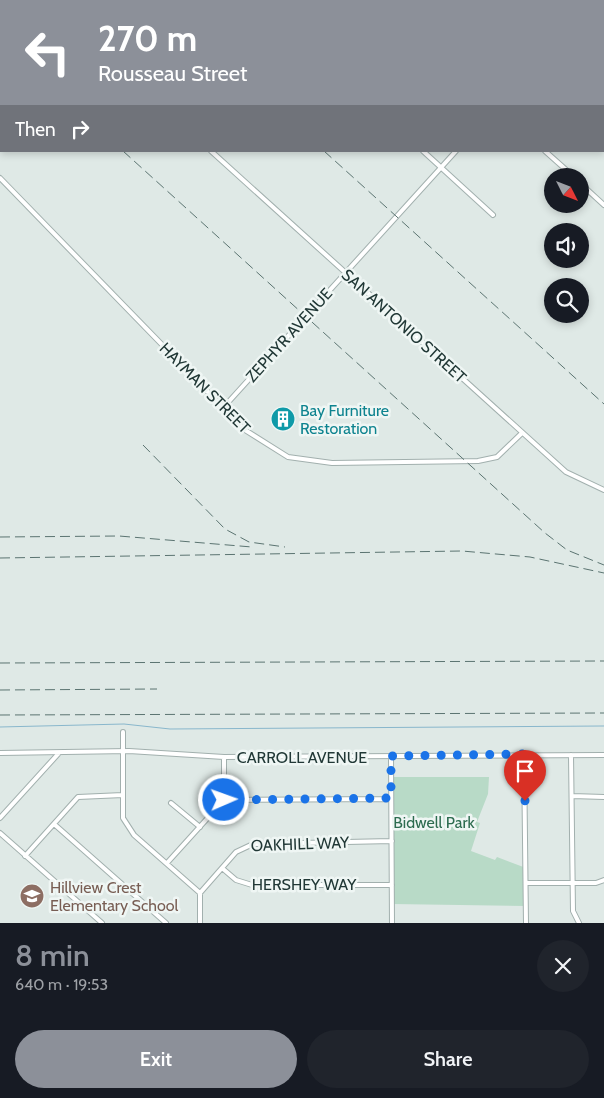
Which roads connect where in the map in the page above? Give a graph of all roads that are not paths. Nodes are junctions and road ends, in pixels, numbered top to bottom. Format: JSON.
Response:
{"nodes":[{"id":1,"x":212,"y":152,"type":"edge"},
{"id":2,"x":424,"y":152,"type":"edge"},
{"id":3,"x":455,"y":152,"type":"edge"},
{"id":4,"x":546,"y":152,"type":"edge"},
{"id":5,"x":441,"y":168,"type":"junction"},
{"id":6,"x":564,"y":168,"type":"edge"},
{"id":7,"x":0,"y":178,"type":"edge"},
{"id":8,"x":589,"y":191,"type":"edge"},
{"id":9,"x":604,"y":204,"type":"edge"},
{"id":10,"x":493,"y":215,"type":"dead end"},
{"id":11,"x":346,"y":272,"type":"junction"},
{"id":12,"x":223,"y":408,"type":"junction"},
{"id":13,"x":522,"y":433,"type":"junction"},
{"id":14,"x":604,"y":490,"type":"edge"},
{"id":15,"x":123,"y":732,"type":"dead end"},
{"id":16,"x":123,"y":752,"type":"junction"},
{"id":17,"x":0,"y":753,"type":"edge"},
{"id":18,"x":59,"y":753,"type":"junction"},
{"id":19,"x":524,"y":754,"type":"junction"},
{"id":20,"x":571,"y":755,"type":"junction"},
{"id":21,"x":604,"y":755,"type":"edge"},
{"id":22,"x":391,"y":756,"type":"junction"},
{"id":23,"x":224,"y":757,"type":"junction"},
{"id":24,"x":123,"y":794,"type":"junction"},
{"id":25,"x":572,"y":796,"type":"junction"},
{"id":26,"x":604,"y":797,"type":"edge"},
{"id":27,"x":391,"y":798,"type":"junction"},
{"id":28,"x":224,"y":800,"type":"junction"},
{"id":29,"x":171,"y":803,"type":"dead end"},
{"id":30,"x":0,"y":818,"type":"edge"},
{"id":31,"x":54,"y":824,"type":"junction"},
{"id":32,"x":200,"y":827,"type":"junction"},
{"id":33,"x":0,"y":833,"type":"edge"},
{"id":34,"x":392,"y":841,"type":"junction"},
{"id":35,"x":25,"y":856,"type":"junction"},
{"id":36,"x":167,"y":863,"type":"junction"},
{"id":37,"x":222,"y":868,"type":"junction"},
{"id":38,"x":604,"y":880,"type":"edge"},
{"id":39,"x":526,"y":883,"type":"junction"},
{"id":40,"x":573,"y":883,"type":"junction"},
{"id":41,"x":392,"y":885,"type":"junction"},
{"id":42,"x":200,"y":893,"type":"junction"},
{"id":43,"x":102,"y":923,"type":"edge"},
{"id":44,"x":166,"y":923,"type":"edge"},
{"id":45,"x":200,"y":923,"type":"edge"},
{"id":46,"x":392,"y":923,"type":"edge"},
{"id":47,"x":526,"y":923,"type":"edge"},
{"id":48,"x":579,"y":923,"type":"edge"}],
"edges":[{"from":1,"to":11,"type":"street","name":"SAN ANTONIO STREET"},
{"from":2,"to":5,"type":"street"},
{"from":3,"to":5,"type":"street","name":"ZEPHYR AVENUE"},
{"from":4,"to":6,"type":"street"},
{"from":5,"to":10,"type":"street"},
{"from":5,"to":11,"type":"street","name":"ZEPHYR AVENUE"},
{"from":7,"to":12,"type":"street","name":"HAYMAN STREET"},
{"from":8,"to":9,"type":"street"},
{"from":11,"to":12,"type":"street","name":"ZEPHYR AVENUE"},
{"from":11,"to":13,"type":"street","name":"SAN ANTONIO STREET"},
{"from":12,"to":13,"type":"street","name":"HAYMAN STREET"},
{"from":13,"to":14,"type":"street","name":"SAN ANTONIO STREET"},
{"from":15,"to":16,"type":"street"},
{"from":16,"to":18,"type":"street","name":"CARROLL AVENUE"},
{"from":16,"to":23,"type":"street","name":"CARROLL AVENUE"},
{"from":16,"to":24,"type":"street"},
{"from":17,"to":18,"type":"street","name":"CARROLL AVENUE"},
{"from":18,"to":30,"type":"street"},
{"from":19,"to":20,"type":"street","name":"CARROLL AVENUE"},
{"from":19,"to":22,"type":"street","name":"CARROLL AVENUE"},
{"from":19,"to":39,"type":"street"},
{"from":20,"to":21,"type":"street","name":"CARROLL AVENUE"},
{"from":20,"to":25,"type":"street"},
{"from":22,"to":23,"type":"street","name":"CARROLL AVENUE"},
{"from":22,"to":27,"type":"street"},
{"from":23,"to":28,"type":"street"},
{"from":24,"to":31,"type":"street"},
{"from":24,"to":36,"type":"street"},
{"from":25,"to":26,"type":"street"},
{"from":25,"to":40,"type":"street"},
{"from":27,"to":28,"type":"street"},
{"from":27,"to":34,"type":"street"},
{"from":28,"to":32,"type":"street"},
{"from":29,"to":32,"type":"street"},
{"from":31,"to":35,"type":"street"},
{"from":31,"to":44,"type":"street"},
{"from":32,"to":36,"type":"street"},
{"from":33,"to":35,"type":"street"},
{"from":34,"to":37,"type":"street","name":"OAKHILL WAY"},
{"from":34,"to":41,"type":"street"},
{"from":35,"to":43,"type":"street"},
{"from":36,"to":42,"type":"street"},
{"from":37,"to":41,"type":"street","name":"HERSHEY WAY"},
{"from":37,"to":42,"type":"street","name":"OAKHILL WAY"},
{"from":38,"to":40,"type":"street"},
{"from":39,"to":40,"type":"street"},
{"from":39,"to":47,"type":"street"},
{"from":40,"to":48,"type":"street"},
{"from":41,"to":46,"type":"street"},
{"from":42,"to":45,"type":"street"}]}
